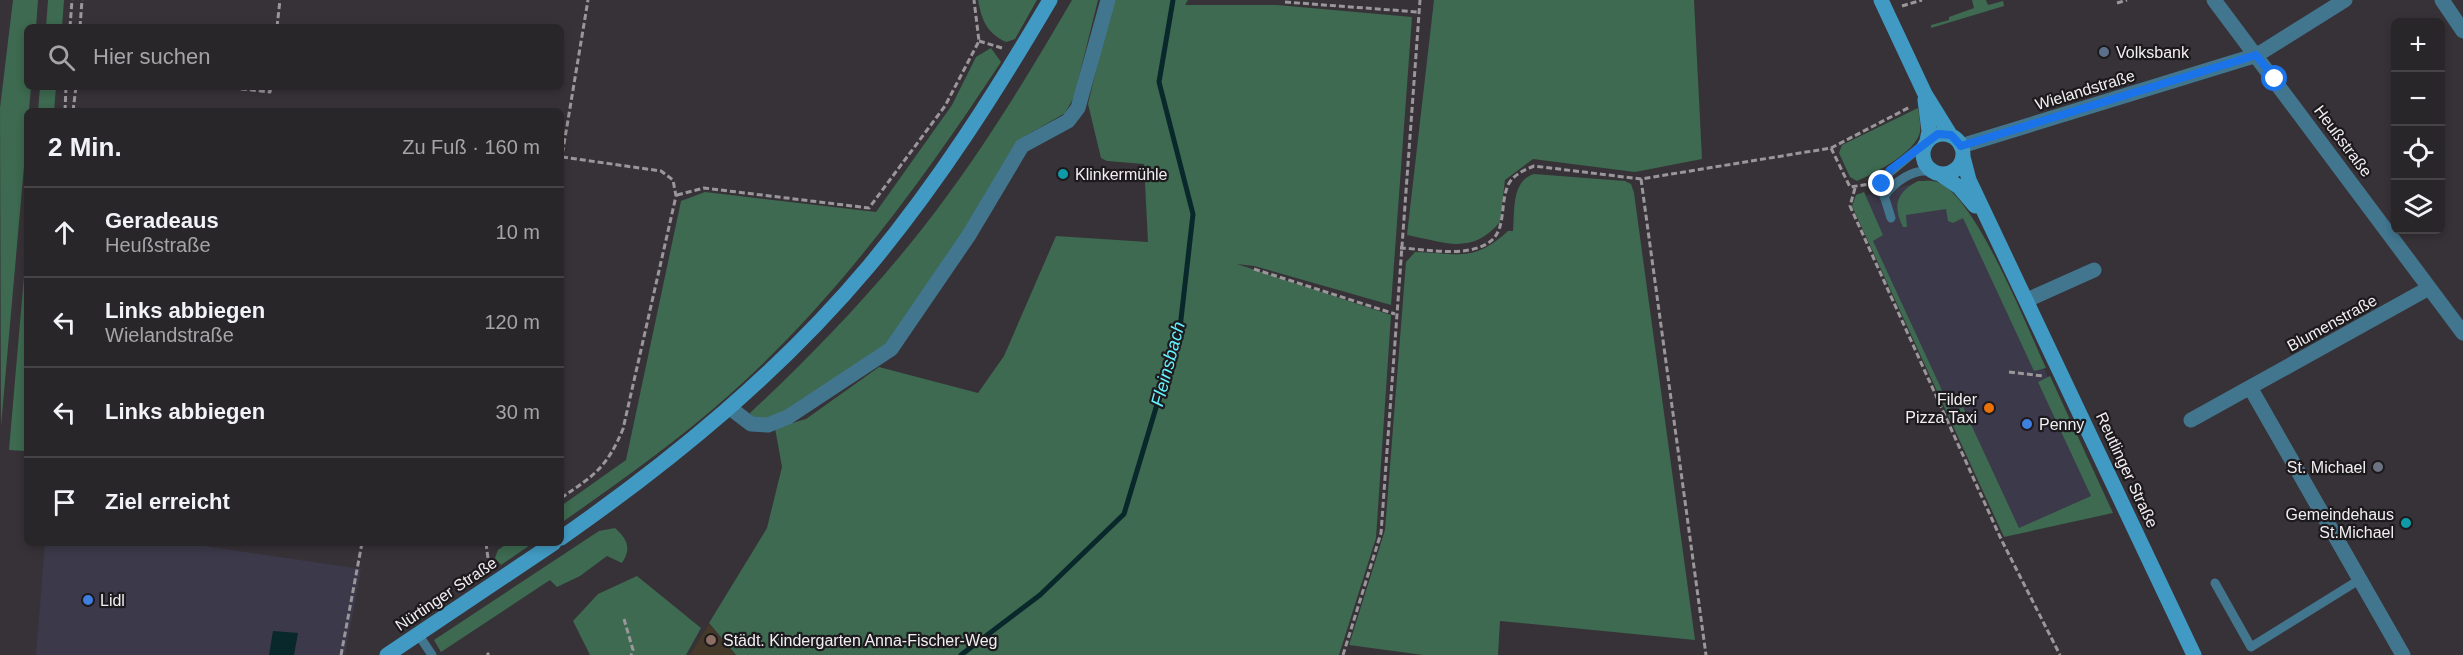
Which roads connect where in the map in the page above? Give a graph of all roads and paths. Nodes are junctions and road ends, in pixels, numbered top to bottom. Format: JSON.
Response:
{"nodes":[{"id":1,"x":72,"y":0,"type":"edge"},
{"id":2,"x":82,"y":0,"type":"edge"},
{"id":3,"x":280,"y":0,"type":"edge"},
{"id":4,"x":588,"y":0,"type":"edge"},
{"id":5,"x":974,"y":0,"type":"edge"},
{"id":6,"x":1050,"y":0,"type":"edge"},
{"id":7,"x":1108,"y":0,"type":"edge"},
{"id":8,"x":1420,"y":0,"type":"edge"},
{"id":9,"x":1922,"y":0,"type":"edge"},
{"id":10,"x":2127,"y":0,"type":"edge"},
{"id":11,"x":2214,"y":0,"type":"edge"},
{"id":12,"x":2345,"y":0,"type":"edge"},
{"id":13,"x":2442,"y":0,"type":"edge"},
{"id":14,"x":1285,"y":2,"type":"dead end"},
{"id":15,"x":2117,"y":3,"type":"dead end"},
{"id":16,"x":1884,"y":5,"type":"edge"},
{"id":17,"x":1418,"y":12,"type":"junction"},
{"id":18,"x":70,"y":24,"type":"edge"},
{"id":19,"x":80,"y":24,"type":"edge"},
{"id":20,"x":277,"y":24,"type":"edge"},
{"id":21,"x":2463,"y":31,"type":"edge"},
{"id":22,"x":979,"y":41,"type":"junction"},
{"id":23,"x":2256,"y":55,"type":"junction"},
{"id":24,"x":1017,"y":57,"type":"junction"},
{"id":25,"x":66,"y":90,"type":"edge"},
{"id":26,"x":76,"y":90,"type":"edge"},
{"id":27,"x":251,"y":90,"type":"edge"},
{"id":28,"x":270,"y":90,"type":"edge"},
{"id":29,"x":1925,"y":94,"type":"junction"},
{"id":30,"x":65,"y":108,"type":"edge"},
{"id":31,"x":74,"y":108,"type":"edge"},
{"id":32,"x":1926,"y":142,"type":"junction"},
{"id":33,"x":1958,"y":146,"type":"junction"},
{"id":34,"x":564,"y":147,"type":"edge"},
{"id":35,"x":1831,"y":148,"type":"junction"},
{"id":36,"x":564,"y":159,"type":"edge"},
{"id":37,"x":1936,"y":173,"type":"junction"},
{"id":38,"x":1641,"y":179,"type":"junction"},
{"id":39,"x":1882,"y":184,"type":"junction"},
{"id":40,"x":1855,"y":188,"type":"junction"},
{"id":41,"x":676,"y":196,"type":"junction"},
{"id":42,"x":1884,"y":197,"type":"junction"},
{"id":43,"x":1891,"y":218,"type":"dead end"},
{"id":44,"x":1989,"y":222,"type":"junction"},
{"id":45,"x":1400,"y":248,"type":"junction"},
{"id":46,"x":1254,"y":269,"type":"dead end"},
{"id":47,"x":2094,"y":270,"type":"dead end"},
{"id":48,"x":2429,"y":288,"type":"junction"},
{"id":49,"x":2027,"y":300,"type":"junction"},
{"id":50,"x":1395,"y":314,"type":"junction"},
{"id":51,"x":2463,"y":333,"type":"edge"},
{"id":52,"x":2060,"y":370,"type":"junction"},
{"id":53,"x":2009,"y":372,"type":"dead end"},
{"id":54,"x":2251,"y":389,"type":"junction"},
{"id":55,"x":730,"y":408,"type":"junction"},
{"id":56,"x":2191,"y":420,"type":"dead end"},
{"id":57,"x":564,"y":496,"type":"edge"},
{"id":58,"x":564,"y":536,"type":"edge"},
{"id":59,"x":361,"y":546,"type":"edge"},
{"id":60,"x":486,"y":546,"type":"edge"},
{"id":61,"x":550,"y":546,"type":"edge"},
{"id":62,"x":2359,"y":580,"type":"junction"},
{"id":63,"x":2215,"y":583,"type":"dead end"},
{"id":64,"x":492,"y":585,"type":"junction"},
{"id":65,"x":624,"y":619,"type":"dead end"},
{"id":66,"x":418,"y":634,"type":"junction"},
{"id":67,"x":341,"y":655,"type":"edge"},
{"id":68,"x":387,"y":655,"type":"edge"},
{"id":69,"x":432,"y":655,"type":"edge"},
{"id":70,"x":631,"y":655,"type":"edge"},
{"id":71,"x":1343,"y":655,"type":"edge"},
{"id":72,"x":1706,"y":655,"type":"edge"},
{"id":73,"x":2060,"y":655,"type":"edge"},
{"id":74,"x":2194,"y":655,"type":"edge"},
{"id":75,"x":2403,"y":655,"type":"edge"}],
"edges":[{"from":1,"to":18,"type":"path"},
{"from":2,"to":19,"type":"path"},
{"from":3,"to":20,"type":"path"},
{"from":4,"to":34,"type":"path"},
{"from":5,"to":22,"type":"path"},
{"from":6,"to":24,"type":"main road"},
{"from":7,"to":55,"type":"street"},
{"from":8,"to":17,"type":"path"},
{"from":9,"to":16,"type":"path"},
{"from":10,"to":15,"type":"path"},
{"from":11,"to":23,"type":"street","name":"Heußstraße"},
{"from":12,"to":23,"type":"street","name":"Wielandstraße"},
{"from":13,"to":21,"type":"street"},
{"from":14,"to":17,"type":"path"},
{"from":16,"to":29,"type":"main road","name":"Reutlinger Straße"},
{"from":17,"to":45,"type":"path"},
{"from":22,"to":24,"type":"path"},
{"from":22,"to":41,"type":"path"},
{"from":23,"to":33,"type":"street","name":"Wielandstraße"},
{"from":23,"to":48,"type":"street","name":"Heußstraße"},
{"from":24,"to":55,"type":"main road"},
{"from":25,"to":30,"type":"path"},
{"from":26,"to":31,"type":"path"},
{"from":27,"to":28,"type":"path"},
{"from":29,"to":32,"type":"main road","name":"Reutlinger Straße"},
{"from":29,"to":33,"type":"main road","name":"Reutlinger Straße"},
{"from":29,"to":35,"type":"path"},
{"from":32,"to":33,"type":"main road"},
{"from":32,"to":37,"type":"main road"},
{"from":32,"to":39,"type":"lane"},
{"from":33,"to":37,"type":"main road"},
{"from":33,"to":44,"type":"main road","name":"Reutlinger Straße"},
{"from":35,"to":38,"type":"path"},
{"from":35,"to":40,"type":"path"},
{"from":36,"to":41,"type":"path"},
{"from":37,"to":42,"type":"lane"},
{"from":37,"to":44,"type":"main road","name":"Reutlinger Straße"},
{"from":38,"to":45,"type":"path"},
{"from":38,"to":72,"type":"path"},
{"from":39,"to":40,"type":"path"},
{"from":39,"to":42,"type":"lane"},
{"from":40,"to":73,"type":"path"},
{"from":41,"to":57,"type":"path"},
{"from":42,"to":43,"type":"lane"},
{"from":44,"to":49,"type":"main road","name":"Reutlinger Straße"},
{"from":45,"to":50,"type":"path"},
{"from":46,"to":50,"type":"path"},
{"from":47,"to":49,"type":"street"},
{"from":48,"to":51,"type":"street","name":"Heußstraße"},
{"from":48,"to":54,"type":"street","name":"Blumenstraße"},
{"from":49,"to":52,"type":"main road","name":"Reutlinger Straße"},
{"from":50,"to":71,"type":"path"},
{"from":52,"to":53,"type":"path"},
{"from":52,"to":74,"type":"main road","name":"Reutlinger Straße"},
{"from":54,"to":56,"type":"street","name":"Blumenstraße"},
{"from":54,"to":62,"type":"street"},
{"from":55,"to":58,"type":"main road"},
{"from":59,"to":67,"type":"path"},
{"from":60,"to":64,"type":"path"},
{"from":61,"to":64,"type":"main road","name":"Nürtinger Straße"},
{"from":62,"to":63,"type":"lane"},
{"from":62,"to":75,"type":"street"},
{"from":64,"to":66,"type":"main road","name":"Nürtinger Straße"},
{"from":65,"to":70,"type":"path"},
{"from":66,"to":68,"type":"main road","name":"Nürtinger Straße"},
{"from":66,"to":69,"type":"lane"}]}
